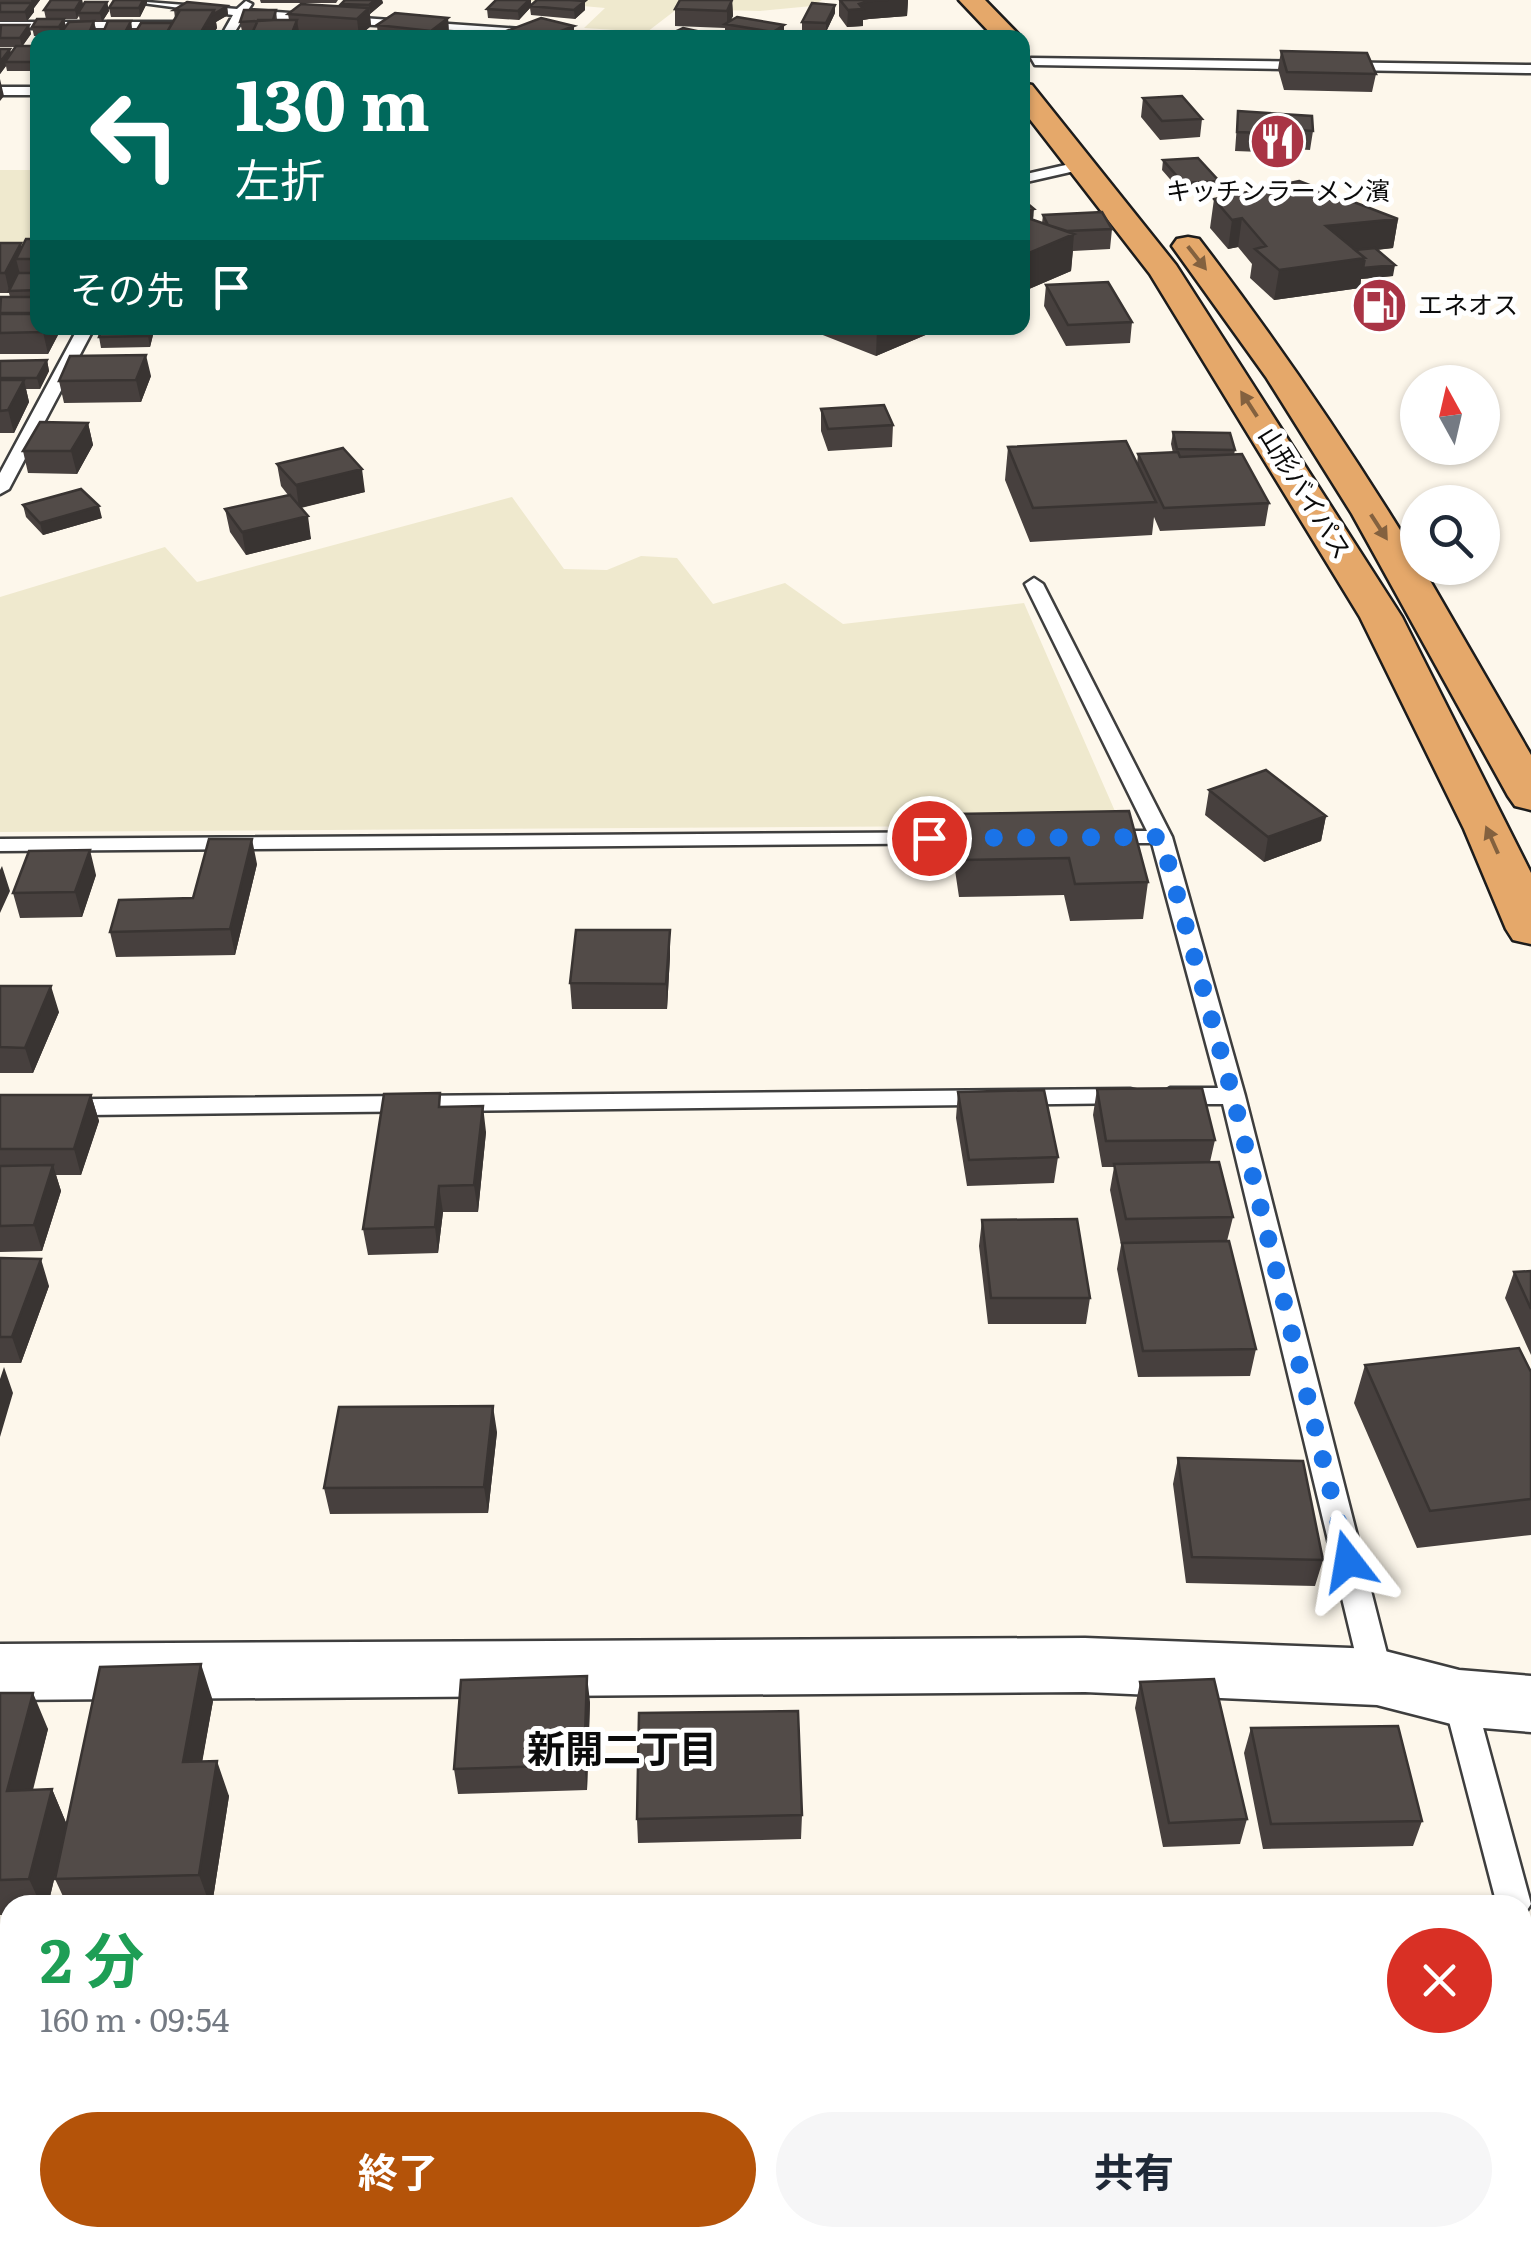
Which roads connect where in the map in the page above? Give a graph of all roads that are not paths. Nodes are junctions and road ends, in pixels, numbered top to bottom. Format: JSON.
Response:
{"nodes":[{"id":1,"x":126,"y":0,"type":"edge"},
{"id":2,"x":249,"y":0,"type":"edge"},
{"id":3,"x":155,"y":2,"type":"edge"},
{"id":4,"x":962,"y":8,"type":"edge"},
{"id":5,"x":242,"y":13,"type":"junction"},
{"id":6,"x":230,"y":24,"type":"junction"},
{"id":7,"x":0,"y":25,"type":"edge"},
{"id":8,"x":192,"y":25,"type":"edge"},
{"id":9,"x":211,"y":25,"type":"edge"},
{"id":10,"x":228,"y":30,"type":"edge"},
{"id":11,"x":517,"y":30,"type":"edge"},
{"id":12,"x":988,"y":30,"type":"edge"},
{"id":13,"x":1030,"y":60,"type":"edge"},
{"id":14,"x":1030,"y":67,"type":"edge"},
{"id":15,"x":1531,"y":69,"type":"edge"},
{"id":16,"x":1030,"y":72,"type":"edge"},
{"id":17,"x":0,"y":91,"type":"edge"},
{"id":18,"x":30,"y":91,"type":"edge"},
{"id":19,"x":1083,"y":166,"type":"junction"},
{"id":20,"x":1030,"y":178,"type":"edge"},
{"id":21,"x":81,"y":335,"type":"edge"},
{"id":22,"x":22,"y":448,"type":"junction"},
{"id":23,"x":0,"y":449,"type":"edge"},
{"id":24,"x":0,"y":490,"type":"edge"},
{"id":25,"x":1034,"y":584,"type":"dead end"},
{"id":26,"x":1531,"y":796,"type":"edge"},
{"id":27,"x":1161,"y":837,"type":"junction"},
{"id":28,"x":1004,"y":838,"type":"edge"},
{"id":29,"x":1082,"y":838,"type":"edge"},
{"id":30,"x":0,"y":845,"type":"edge"},
{"id":31,"x":1531,"y":929,"type":"edge"},
{"id":32,"x":1233,"y":1096,"type":"junction"},
{"id":33,"x":0,"y":1108,"type":"edge"},
{"id":34,"x":0,"y":1672,"type":"edge"},
{"id":35,"x":1377,"y":1677,"type":"junction"},
{"id":36,"x":1459,"y":1698,"type":"junction"},
{"id":37,"x":1531,"y":1704,"type":"edge"},
{"id":38,"x":1511,"y":1895,"type":"edge"}],
"edges":[{"from":1,"to":3,"type":"lane"},
{"from":2,"to":5,"type":"lane"},
{"from":3,"to":5,"type":"lane"},
{"from":4,"to":12,"type":"highway","name":"山形バイパス"},
{"from":5,"to":6,"type":"lane"},
{"from":5,"to":11,"type":"lane"},
{"from":6,"to":9,"type":"lane"},
{"from":6,"to":10,"type":"lane"},
{"from":7,"to":8,"type":"lane"},
{"from":13,"to":15,"type":"lane"},
{"from":14,"to":26,"type":"highway","name":"山形バイパス","one_way":true},
{"from":16,"to":19,"type":"highway","name":"山形バイパス"},
{"from":17,"to":18,"type":"lane"},
{"from":19,"to":20,"type":"lane"},
{"from":31,"to":19,"type":"highway","name":"山形バイパス","one_way":true},
{"from":21,"to":22,"type":"lane"},
{"from":22,"to":23,"type":"lane"},
{"from":22,"to":24,"type":"lane"},
{"from":25,"to":27,"type":"lane"},
{"from":27,"to":29,"type":"lane"},
{"from":27,"to":32,"type":"lane"},
{"from":28,"to":30,"type":"lane"},
{"from":32,"to":33,"type":"lane"},
{"from":32,"to":35,"type":"lane"},
{"from":34,"to":35,"type":"street"},
{"from":35,"to":36,"type":"street"},
{"from":36,"to":37,"type":"street"},
{"from":36,"to":38,"type":"lane"}]}
